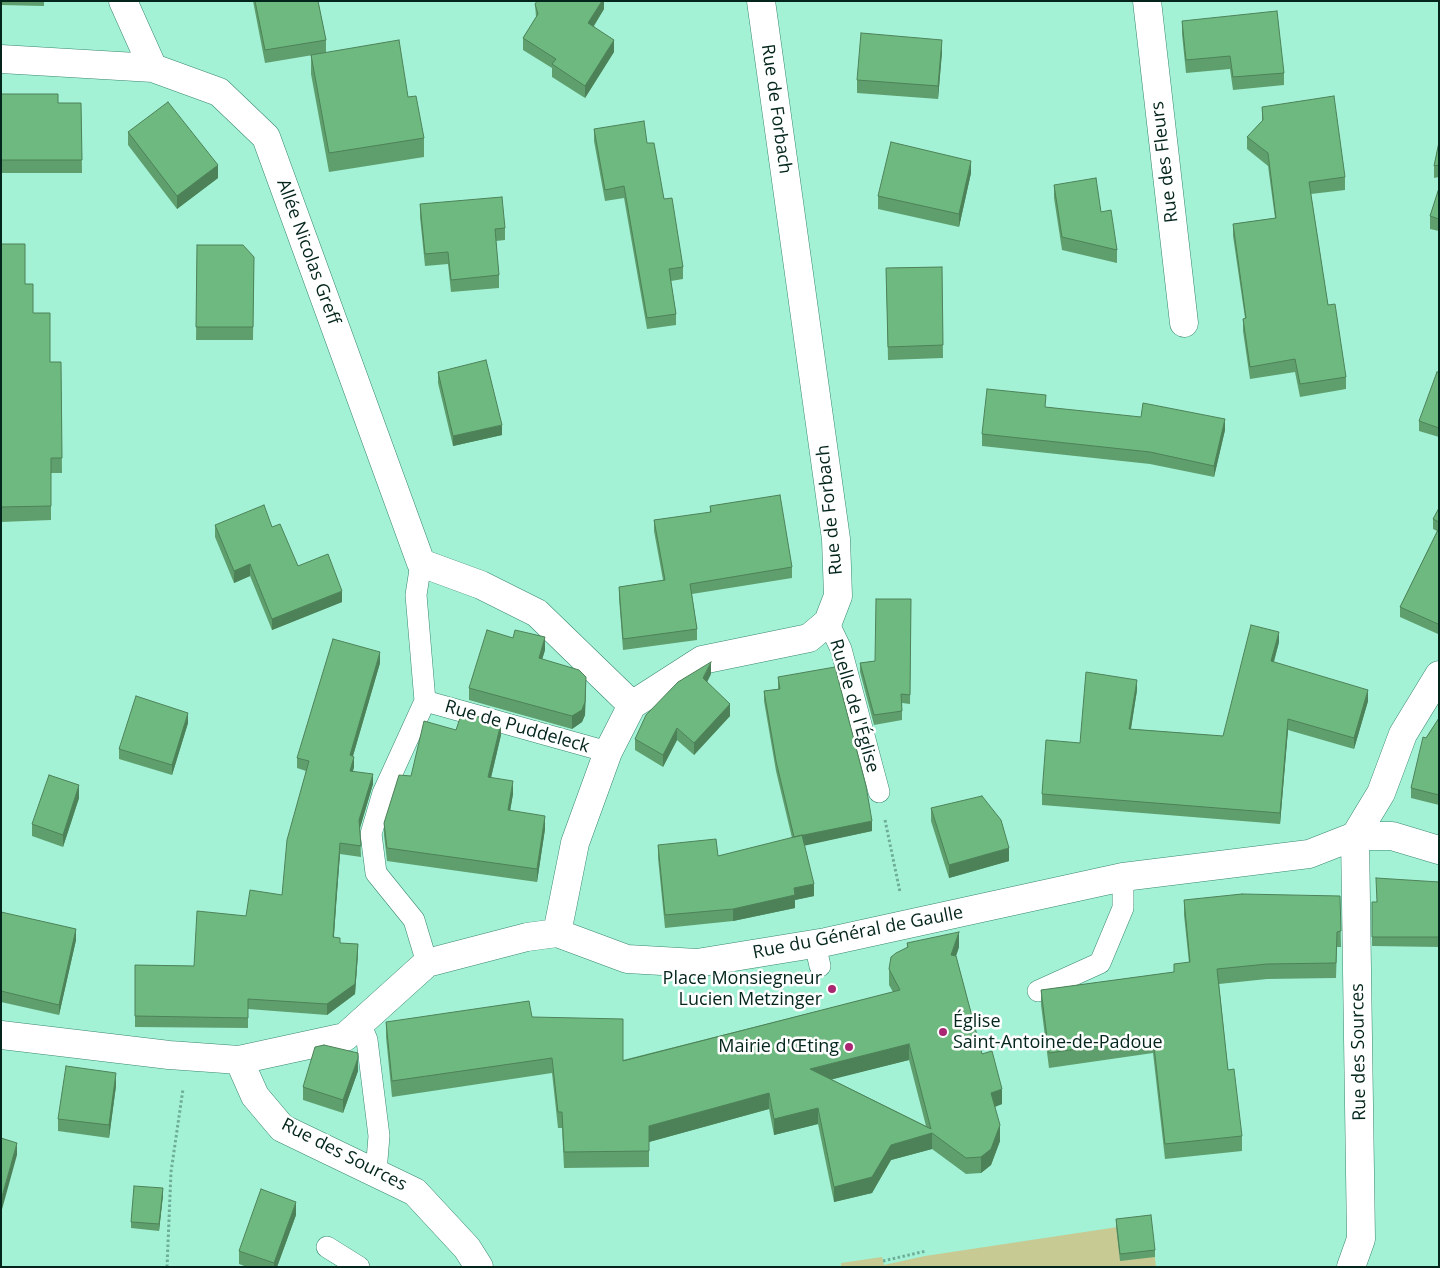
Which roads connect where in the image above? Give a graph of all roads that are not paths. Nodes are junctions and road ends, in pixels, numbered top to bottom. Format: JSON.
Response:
{"nodes":[{"id":1,"x":761,"y":1,"type":"edge"},
{"id":2,"x":1147,"y":1,"type":"edge"},
{"id":3,"x":129,"y":7,"type":"edge"},
{"id":4,"x":1,"y":59,"type":"edge"},
{"id":5,"x":152,"y":68,"type":"junction"},
{"id":6,"x":1184,"y":322,"type":"dead end"},
{"id":7,"x":421,"y":564,"type":"junction"},
{"id":8,"x":828,"y":622,"type":"junction"},
{"id":9,"x":1439,"y":675,"type":"edge"},
{"id":10,"x":426,"y":701,"type":"junction"},
{"id":11,"x":632,"y":705,"type":"junction"},
{"id":12,"x":608,"y":752,"type":"junction"},
{"id":13,"x":879,"y":792,"type":"road end"},
{"id":14,"x":1355,"y":836,"type":"junction"},
{"id":15,"x":1439,"y":850,"type":"edge"},
{"id":16,"x":1123,"y":877,"type":"junction"},
{"id":17,"x":557,"y":933,"type":"junction"},
{"id":18,"x":427,"y":963,"type":"junction"},
{"id":19,"x":1038,"y":991,"type":"dead end"},
{"id":20,"x":360,"y":1023,"type":"junction"},
{"id":21,"x":1,"y":1035,"type":"edge"},
{"id":22,"x":238,"y":1060,"type":"junction"},
{"id":23,"x":376,"y":1172,"type":"junction"},
{"id":24,"x":327,"y":1247,"type":"dead end"},
{"id":25,"x":359,"y":1267,"type":"edge"},
{"id":26,"x":478,"y":1267,"type":"edge"},
{"id":27,"x":1351,"y":1267,"type":"edge"}],
"edges":[{"from":1,"to":8,"type":"street","name":"Rue de Forbach"},
{"from":2,"to":6,"type":"street","name":"Rue des Fleurs"},
{"from":3,"to":5,"type":"street"},
{"from":4,"to":5,"type":"street","name":"Allée Nicolas Greff"},
{"from":5,"to":7,"type":"street","name":"Allée Nicolas Greff"},
{"from":7,"to":10,"type":"lane"},
{"from":7,"to":11,"type":"street"},
{"from":8,"to":11,"type":"street","name":"Rue de Forbach"},
{"from":8,"to":13,"type":"lane","name":"Ruelle de l'Église"},
{"from":9,"to":14,"type":"street"},
{"from":10,"to":12,"type":"lane","name":"Rue de Puddeleck"},
{"from":10,"to":18,"type":"lane"},
{"from":11,"to":12,"type":"street"},
{"from":12,"to":17,"type":"street"},
{"from":14,"to":15,"type":"street"},
{"from":14,"to":16,"type":"street","name":"Rue du Général de Gaulle"},
{"from":14,"to":27,"type":"street","name":"Rue des Sources"},
{"from":16,"to":17,"type":"street","name":"Rue du Général de Gaulle"},
{"from":16,"to":19,"type":"lane"},
{"from":17,"to":18,"type":"street","name":"Rue du Général de Gaulle"},
{"from":18,"to":20,"type":"street","name":"Rue du Général de Gaulle"},
{"from":20,"to":22,"type":"street","name":"Rue du Général de Gaulle"},
{"from":20,"to":23,"type":"lane"},
{"from":21,"to":22,"type":"street","name":"Rue du Général de Gaulle"},
{"from":22,"to":23,"type":"street","name":"Rue des Sources"},
{"from":23,"to":26,"type":"street","name":"Rue des Sources"},
{"from":24,"to":25,"type":"lane"}]}
